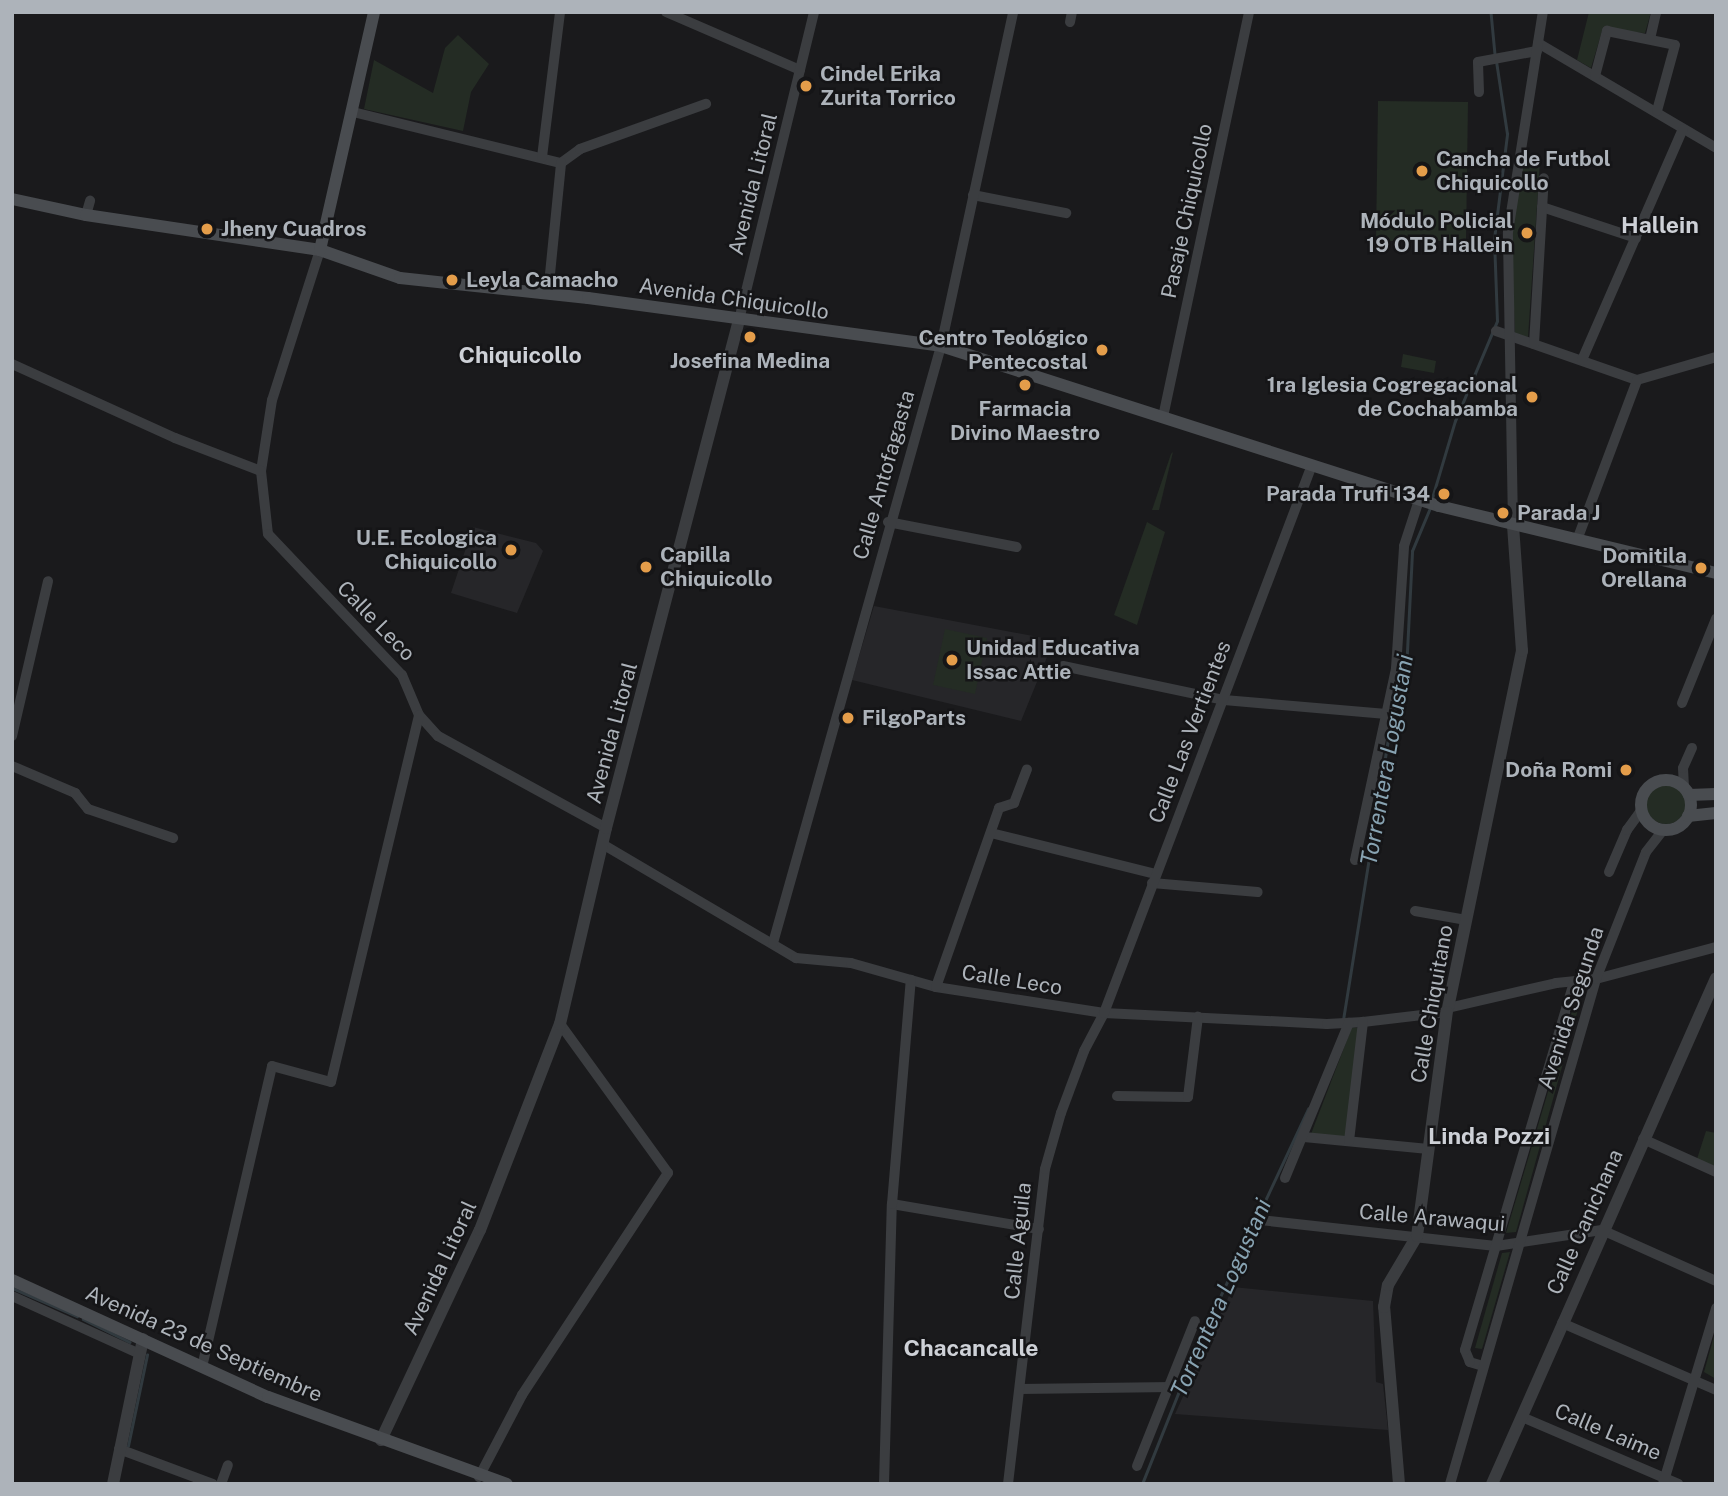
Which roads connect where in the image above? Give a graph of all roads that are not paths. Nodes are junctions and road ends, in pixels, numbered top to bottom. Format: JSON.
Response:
{"nodes":[{"id":1,"x":374,"y":12,"type":"edge"},
{"id":2,"x":560,"y":12,"type":"edge"},
{"id":3,"x":666,"y":12,"type":"edge"},
{"id":4,"x":814,"y":12,"type":"edge"},
{"id":5,"x":1013,"y":12,"type":"edge"},
{"id":6,"x":1248,"y":12,"type":"edge"},
{"id":7,"x":1543,"y":12,"type":"edge"},
{"id":8,"x":1656,"y":12,"type":"edge"},
{"id":9,"x":1650,"y":39,"type":"junction"},
{"id":10,"x":1538,"y":47,"type":"junction"},
{"id":11,"x":800,"y":70,"type":"junction"},
{"id":12,"x":1595,"y":76,"type":"junction"},
{"id":13,"x":1479,"y":92,"type":"dead end"},
{"id":14,"x":706,"y":104,"type":"dead end"},
{"id":15,"x":353,"y":111,"type":"junction"},
{"id":16,"x":1657,"y":111,"type":"junction"},
{"id":17,"x":1683,"y":129,"type":"junction"},
{"id":18,"x":1716,"y":148,"type":"edge"},
{"id":19,"x":542,"y":157,"type":"junction"},
{"id":20,"x":561,"y":163,"type":"junction"},
{"id":21,"x":1544,"y":178,"type":"dead end"},
{"id":22,"x":973,"y":195,"type":"junction"},
{"id":23,"x":12,"y":199,"type":"edge"},
{"id":24,"x":90,"y":201,"type":"dead end"},
{"id":25,"x":1542,"y":207,"type":"junction"},
{"id":26,"x":1066,"y":213,"type":"dead end"},
{"id":27,"x":86,"y":215,"type":"junction"},
{"id":28,"x":1636,"y":238,"type":"junction"},
{"id":29,"x":320,"y":250,"type":"junction"},
{"id":30,"x":548,"y":294,"type":"junction"},
{"id":31,"x":739,"y":320,"type":"junction"},
{"id":32,"x":1496,"y":331,"type":"dead end"},
{"id":33,"x":1511,"y":336,"type":"junction"},
{"id":34,"x":1534,"y":344,"type":"junction"},
{"id":35,"x":941,"y":346,"type":"junction"},
{"id":36,"x":1716,"y":357,"type":"edge"},
{"id":37,"x":1582,"y":360,"type":"junction"},
{"id":38,"x":12,"y":364,"type":"edge"},
{"id":39,"x":1637,"y":380,"type":"junction"},
{"id":40,"x":1163,"y":417,"type":"junction"},
{"id":41,"x":1312,"y":465,"type":"junction"},
{"id":42,"x":261,"y":471,"type":"junction"},
{"id":43,"x":1427,"y":502,"type":"junction"},
{"id":44,"x":888,"y":522,"type":"junction"},
{"id":45,"x":1513,"y":525,"type":"junction"},
{"id":46,"x":1577,"y":540,"type":"junction"},
{"id":47,"x":1017,"y":547,"type":"dead end"},
{"id":48,"x":1716,"y":573,"type":"edge"},
{"id":49,"x":48,"y":581,"type":"dead end"},
{"id":50,"x":1716,"y":619,"type":"edge"},
{"id":51,"x":1063,"y":666,"type":"dead end"},
{"id":52,"x":1224,"y":700,"type":"junction"},
{"id":53,"x":1682,"y":703,"type":"dead end"},
{"id":54,"x":1386,"y":714,"type":"junction"},
{"id":55,"x":419,"y":715,"type":"junction"},
{"id":56,"x":12,"y":736,"type":"edge"},
{"id":57,"x":1692,"y":748,"type":"dead end"},
{"id":58,"x":12,"y":766,"type":"edge"},
{"id":59,"x":1027,"y":769,"type":"dead end"},
{"id":60,"x":1687,"y":791,"type":"junction"},
{"id":61,"x":1716,"y":794,"type":"edge"},
{"id":62,"x":1642,"y":809,"type":"junction"},
{"id":63,"x":1716,"y":813,"type":"edge"},
{"id":64,"x":1688,"y":816,"type":"junction"},
{"id":65,"x":606,"y":828,"type":"junction"},
{"id":66,"x":1664,"y":829,"type":"junction"},
{"id":67,"x":991,"y":833,"type":"junction"},
{"id":68,"x":173,"y":838,"type":"dead end"},
{"id":69,"x":604,"y":845,"type":"junction"},
{"id":70,"x":1355,"y":860,"type":"dead end"},
{"id":71,"x":1609,"y":873,"type":"dead end"},
{"id":72,"x":1154,"y":879,"type":"junction"},
{"id":73,"x":1258,"y":892,"type":"dead end"},
{"id":74,"x":1415,"y":911,"type":"dead end"},
{"id":75,"x":1466,"y":920,"type":"junction"},
{"id":76,"x":773,"y":943,"type":"junction"},
{"id":77,"x":1716,"y":947,"type":"edge"},
{"id":78,"x":1716,"y":978,"type":"edge"},
{"id":79,"x":1596,"y":979,"type":"junction"},
{"id":80,"x":911,"y":981,"type":"junction"},
{"id":81,"x":1574,"y":982,"type":"junction"},
{"id":82,"x":936,"y":987,"type":"junction"},
{"id":83,"x":1447,"y":1010,"type":"junction"},
{"id":84,"x":1104,"y":1013,"type":"junction"},
{"id":85,"x":1198,"y":1017,"type":"junction"},
{"id":86,"x":1363,"y":1022,"type":"junction"},
{"id":87,"x":1349,"y":1023,"type":"junction"},
{"id":88,"x":560,"y":1024,"type":"junction"},
{"id":89,"x":1117,"y":1096,"type":"dead end"},
{"id":90,"x":1304,"y":1137,"type":"junction"},
{"id":91,"x":1643,"y":1139,"type":"junction"},
{"id":92,"x":1349,"y":1141,"type":"junction"},
{"id":93,"x":1428,"y":1149,"type":"junction"},
{"id":94,"x":1716,"y":1172,"type":"edge"},
{"id":95,"x":1285,"y":1178,"type":"dead end"},
{"id":96,"x":892,"y":1204,"type":"junction"},
{"id":97,"x":1260,"y":1220,"type":"dead end"},
{"id":98,"x":1039,"y":1230,"type":"junction"},
{"id":99,"x":1602,"y":1230,"type":"junction"},
{"id":100,"x":1417,"y":1236,"type":"junction"},
{"id":101,"x":1519,"y":1244,"type":"junction"},
{"id":102,"x":1496,"y":1246,"type":"junction"},
{"id":103,"x":12,"y":1280,"type":"edge"},
{"id":104,"x":1716,"y":1281,"type":"edge"},
{"id":105,"x":12,"y":1296,"type":"edge"},
{"id":106,"x":1716,"y":1308,"type":"edge"},
{"id":107,"x":1195,"y":1321,"type":"dead end"},
{"id":108,"x":1562,"y":1323,"type":"junction"},
{"id":109,"x":143,"y":1339,"type":"junction"},
{"id":110,"x":140,"y":1354,"type":"junction"},
{"id":111,"x":1483,"y":1366,"type":"junction"},
{"id":112,"x":202,"y":1367,"type":"junction"},
{"id":113,"x":1694,"y":1380,"type":"junction"},
{"id":114,"x":1172,"y":1387,"type":"junction"},
{"id":115,"x":1020,"y":1389,"type":"junction"},
{"id":116,"x":1716,"y":1390,"type":"edge"},
{"id":117,"x":1522,"y":1417,"type":"junction"},
{"id":118,"x":381,"y":1440,"type":"junction"},
{"id":119,"x":119,"y":1449,"type":"junction"},
{"id":120,"x":228,"y":1465,"type":"dead end"},
{"id":121,"x":1137,"y":1466,"type":"dead end"},
{"id":122,"x":479,"y":1477,"type":"junction"},
{"id":123,"x":1664,"y":1481,"type":"edge"},
{"id":124,"x":113,"y":1484,"type":"edge"},
{"id":125,"x":213,"y":1484,"type":"edge"},
{"id":126,"x":221,"y":1484,"type":"edge"},
{"id":127,"x":506,"y":1484,"type":"edge"},
{"id":128,"x":884,"y":1484,"type":"edge"},
{"id":129,"x":1008,"y":1484,"type":"edge"},
{"id":130,"x":1399,"y":1484,"type":"edge"},
{"id":131,"x":1450,"y":1484,"type":"edge"},
{"id":132,"x":1492,"y":1484,"type":"edge"},
{"id":133,"x":1678,"y":1484,"type":"edge"}],
"edges":[{"from":1,"to":15,"type":"main road"},
{"from":2,"to":19,"type":"street"},
{"from":3,"to":11,"type":"street"},
{"from":4,"to":11,"type":"street","name":"Avenida Litoral"},
{"from":5,"to":22,"type":"street","name":"Calle Antofagasta"},
{"from":6,"to":40,"type":"street","name":"Pasaje Chiquicollo"},
{"from":7,"to":10,"type":"street"},
{"from":8,"to":9,"type":"street"},
{"from":9,"to":12,"type":"street"},
{"from":9,"to":16,"type":"street"},
{"from":10,"to":12,"type":"street"},
{"from":10,"to":13,"type":"street"},
{"from":10,"to":33,"type":"street"},
{"from":11,"to":31,"type":"street","name":"Avenida Litoral"},
{"from":12,"to":16,"type":"street"},
{"from":14,"to":20,"type":"street"},
{"from":15,"to":19,"type":"street"},
{"from":15,"to":29,"type":"main road"},
{"from":16,"to":17,"type":"street"},
{"from":17,"to":18,"type":"street"},
{"from":17,"to":28,"type":"street"},
{"from":19,"to":20,"type":"street"},
{"from":20,"to":30,"type":"street"},
{"from":21,"to":25,"type":"street"},
{"from":22,"to":26,"type":"street"},
{"from":22,"to":35,"type":"street","name":"Calle Antofagasta"},
{"from":23,"to":27,"type":"main road","name":"Avenida Chiquicollo"},
{"from":24,"to":27,"type":"street"},
{"from":25,"to":28,"type":"street"},
{"from":25,"to":34,"type":"street"},
{"from":27,"to":29,"type":"main road","name":"Avenida Chiquicollo"},
{"from":28,"to":37,"type":"street"},
{"from":29,"to":30,"type":"main road","name":"Avenida Chiquicollo"},
{"from":29,"to":42,"type":"street"},
{"from":30,"to":31,"type":"main road","name":"Avenida Chiquicollo"},
{"from":31,"to":35,"type":"main road","name":"Avenida Chiquicollo"},
{"from":31,"to":65,"type":"street","name":"Avenida Litoral"},
{"from":32,"to":33,"type":"street"},
{"from":33,"to":34,"type":"street"},
{"from":33,"to":45,"type":"street"},
{"from":34,"to":37,"type":"street"},
{"from":35,"to":40,"type":"main road","name":"Avenida Chiquicollo"},
{"from":35,"to":44,"type":"street","name":"Calle Antofagasta"},
{"from":36,"to":39,"type":"street"},
{"from":37,"to":39,"type":"street"},
{"from":38,"to":42,"type":"street"},
{"from":39,"to":46,"type":"street"},
{"from":40,"to":41,"type":"main road","name":"Avenida Chiquicollo"},
{"from":41,"to":43,"type":"main road","name":"Avenida Chiquicollo"},
{"from":41,"to":52,"type":"street","name":"Calle Las Vertientes"},
{"from":42,"to":55,"type":"street","name":"Calle Leco"},
{"from":43,"to":45,"type":"main road","name":"Avenida Chiquicollo"},
{"from":43,"to":54,"type":"street"},
{"from":44,"to":47,"type":"street"},
{"from":44,"to":76,"type":"street","name":"Calle Antofagasta"},
{"from":45,"to":46,"type":"main road","name":"Avenida Chiquicollo"},
{"from":45,"to":75,"type":"street","name":"Calle Chiquitano"},
{"from":46,"to":48,"type":"main road","name":"Avenida Chiquicollo"},
{"from":49,"to":56,"type":"street"},
{"from":50,"to":53,"type":"street"},
{"from":51,"to":52,"type":"street"},
{"from":52,"to":54,"type":"street"},
{"from":52,"to":72,"type":"street","name":"Calle Las Vertientes"},
{"from":54,"to":70,"type":"street"},
{"from":55,"to":65,"type":"street","name":"Calle Leco"},
{"from":55,"to":112,"type":"street"},
{"from":57,"to":60,"type":"street"},
{"from":58,"to":68,"type":"street"},
{"from":59,"to":67,"type":"street"},
{"from":60,"to":61,"type":"main road"},
{"from":60,"to":62,"type":"main road"},
{"from":60,"to":64,"type":"main road"},
{"from":62,"to":66,"type":"main road"},
{"from":62,"to":71,"type":"street"},
{"from":63,"to":64,"type":"main road"},
{"from":64,"to":66,"type":"main road"},
{"from":65,"to":69,"type":"street","name":"Avenida Litoral"},
{"from":66,"to":79,"type":"street","name":"Avenida Segunda"},
{"from":67,"to":72,"type":"street"},
{"from":67,"to":82,"type":"street"},
{"from":69,"to":76,"type":"street","name":"Calle Leco"},
{"from":69,"to":88,"type":"street","name":"Avenida Litoral"},
{"from":72,"to":73,"type":"street"},
{"from":72,"to":84,"type":"street","name":"Calle Las Vertientes"},
{"from":74,"to":75,"type":"street"},
{"from":75,"to":83,"type":"street","name":"Calle Chiquitano"},
{"from":76,"to":80,"type":"street","name":"Calle Leco"},
{"from":77,"to":79,"type":"street","name":"Calle Leco"},
{"from":78,"to":91,"type":"street","name":"Calle Canichana"},
{"from":79,"to":81,"type":"street","name":"Calle Leco"},
{"from":79,"to":101,"type":"street","name":"Avenida Segunda"},
{"from":80,"to":82,"type":"street","name":"Calle Leco"},
{"from":80,"to":96,"type":"street"},
{"from":81,"to":83,"type":"street","name":"Calle Leco"},
{"from":81,"to":102,"type":"street","name":"Avenida Segunda"},
{"from":82,"to":84,"type":"street","name":"Calle Leco"},
{"from":83,"to":86,"type":"street","name":"Calle Leco"},
{"from":83,"to":93,"type":"street","name":"Calle Chiquitano"},
{"from":84,"to":85,"type":"street","name":"Calle Leco"},
{"from":84,"to":98,"type":"street","name":"Calle Aguila"},
{"from":85,"to":87,"type":"street","name":"Calle Leco"},
{"from":85,"to":89,"type":"street"},
{"from":86,"to":87,"type":"street","name":"Calle Leco"},
{"from":86,"to":92,"type":"street"},
{"from":87,"to":90,"type":"street"},
{"from":88,"to":118,"type":"street","name":"Avenida Litoral"},
{"from":88,"to":122,"type":"street"},
{"from":90,"to":92,"type":"street"},
{"from":90,"to":95,"type":"street"},
{"from":91,"to":94,"type":"street"},
{"from":91,"to":99,"type":"street","name":"Calle Canichana"},
{"from":92,"to":93,"type":"street"},
{"from":93,"to":100,"type":"street","name":"Calle Chiquitano"},
{"from":96,"to":98,"type":"street"},
{"from":96,"to":128,"type":"street"},
{"from":97,"to":100,"type":"street","name":"Calle Arawaqui"},
{"from":98,"to":115,"type":"street","name":"Calle Aguila"},
{"from":99,"to":101,"type":"street","name":"Calle Arawaqui"},
{"from":99,"to":104,"type":"street"},
{"from":99,"to":108,"type":"street","name":"Calle Canichana"},
{"from":100,"to":102,"type":"street","name":"Calle Arawaqui"},
{"from":100,"to":130,"type":"street","name":"Calle Chiquitano"},
{"from":101,"to":102,"type":"street","name":"Calle Arawaqui"},
{"from":101,"to":111,"type":"street","name":"Avenida Segunda"},
{"from":102,"to":111,"type":"street","name":"Avenida Segunda"},
{"from":103,"to":109,"type":"main road","name":"Avenida 23 de Septiembre"},
{"from":105,"to":110,"type":"street"},
{"from":106,"to":113,"type":"street"},
{"from":107,"to":114,"type":"street"},
{"from":108,"to":113,"type":"street"},
{"from":108,"to":117,"type":"street","name":"Calle Canichana"},
{"from":109,"to":110,"type":"street"},
{"from":109,"to":112,"type":"main road","name":"Avenida 23 de Septiembre"},
{"from":110,"to":119,"type":"street"},
{"from":111,"to":131,"type":"street","name":"Avenida Segunda"},
{"from":112,"to":118,"type":"main road","name":"Avenida 23 de Septiembre"},
{"from":113,"to":116,"type":"street"},
{"from":113,"to":123,"type":"street"},
{"from":114,"to":115,"type":"street"},
{"from":114,"to":121,"type":"street"},
{"from":115,"to":129,"type":"street","name":"Calle Aguila"},
{"from":117,"to":123,"type":"street","name":"Calle Laime"},
{"from":117,"to":132,"type":"street","name":"Calle Canichana"},
{"from":118,"to":122,"type":"main road","name":"Avenida 23 de Septiembre"},
{"from":119,"to":124,"type":"street"},
{"from":119,"to":125,"type":"street"},
{"from":120,"to":126,"type":"street"},
{"from":122,"to":127,"type":"main road","name":"Avenida 23 de Septiembre"},
{"from":123,"to":133,"type":"street","name":"Calle Laime"}]}
